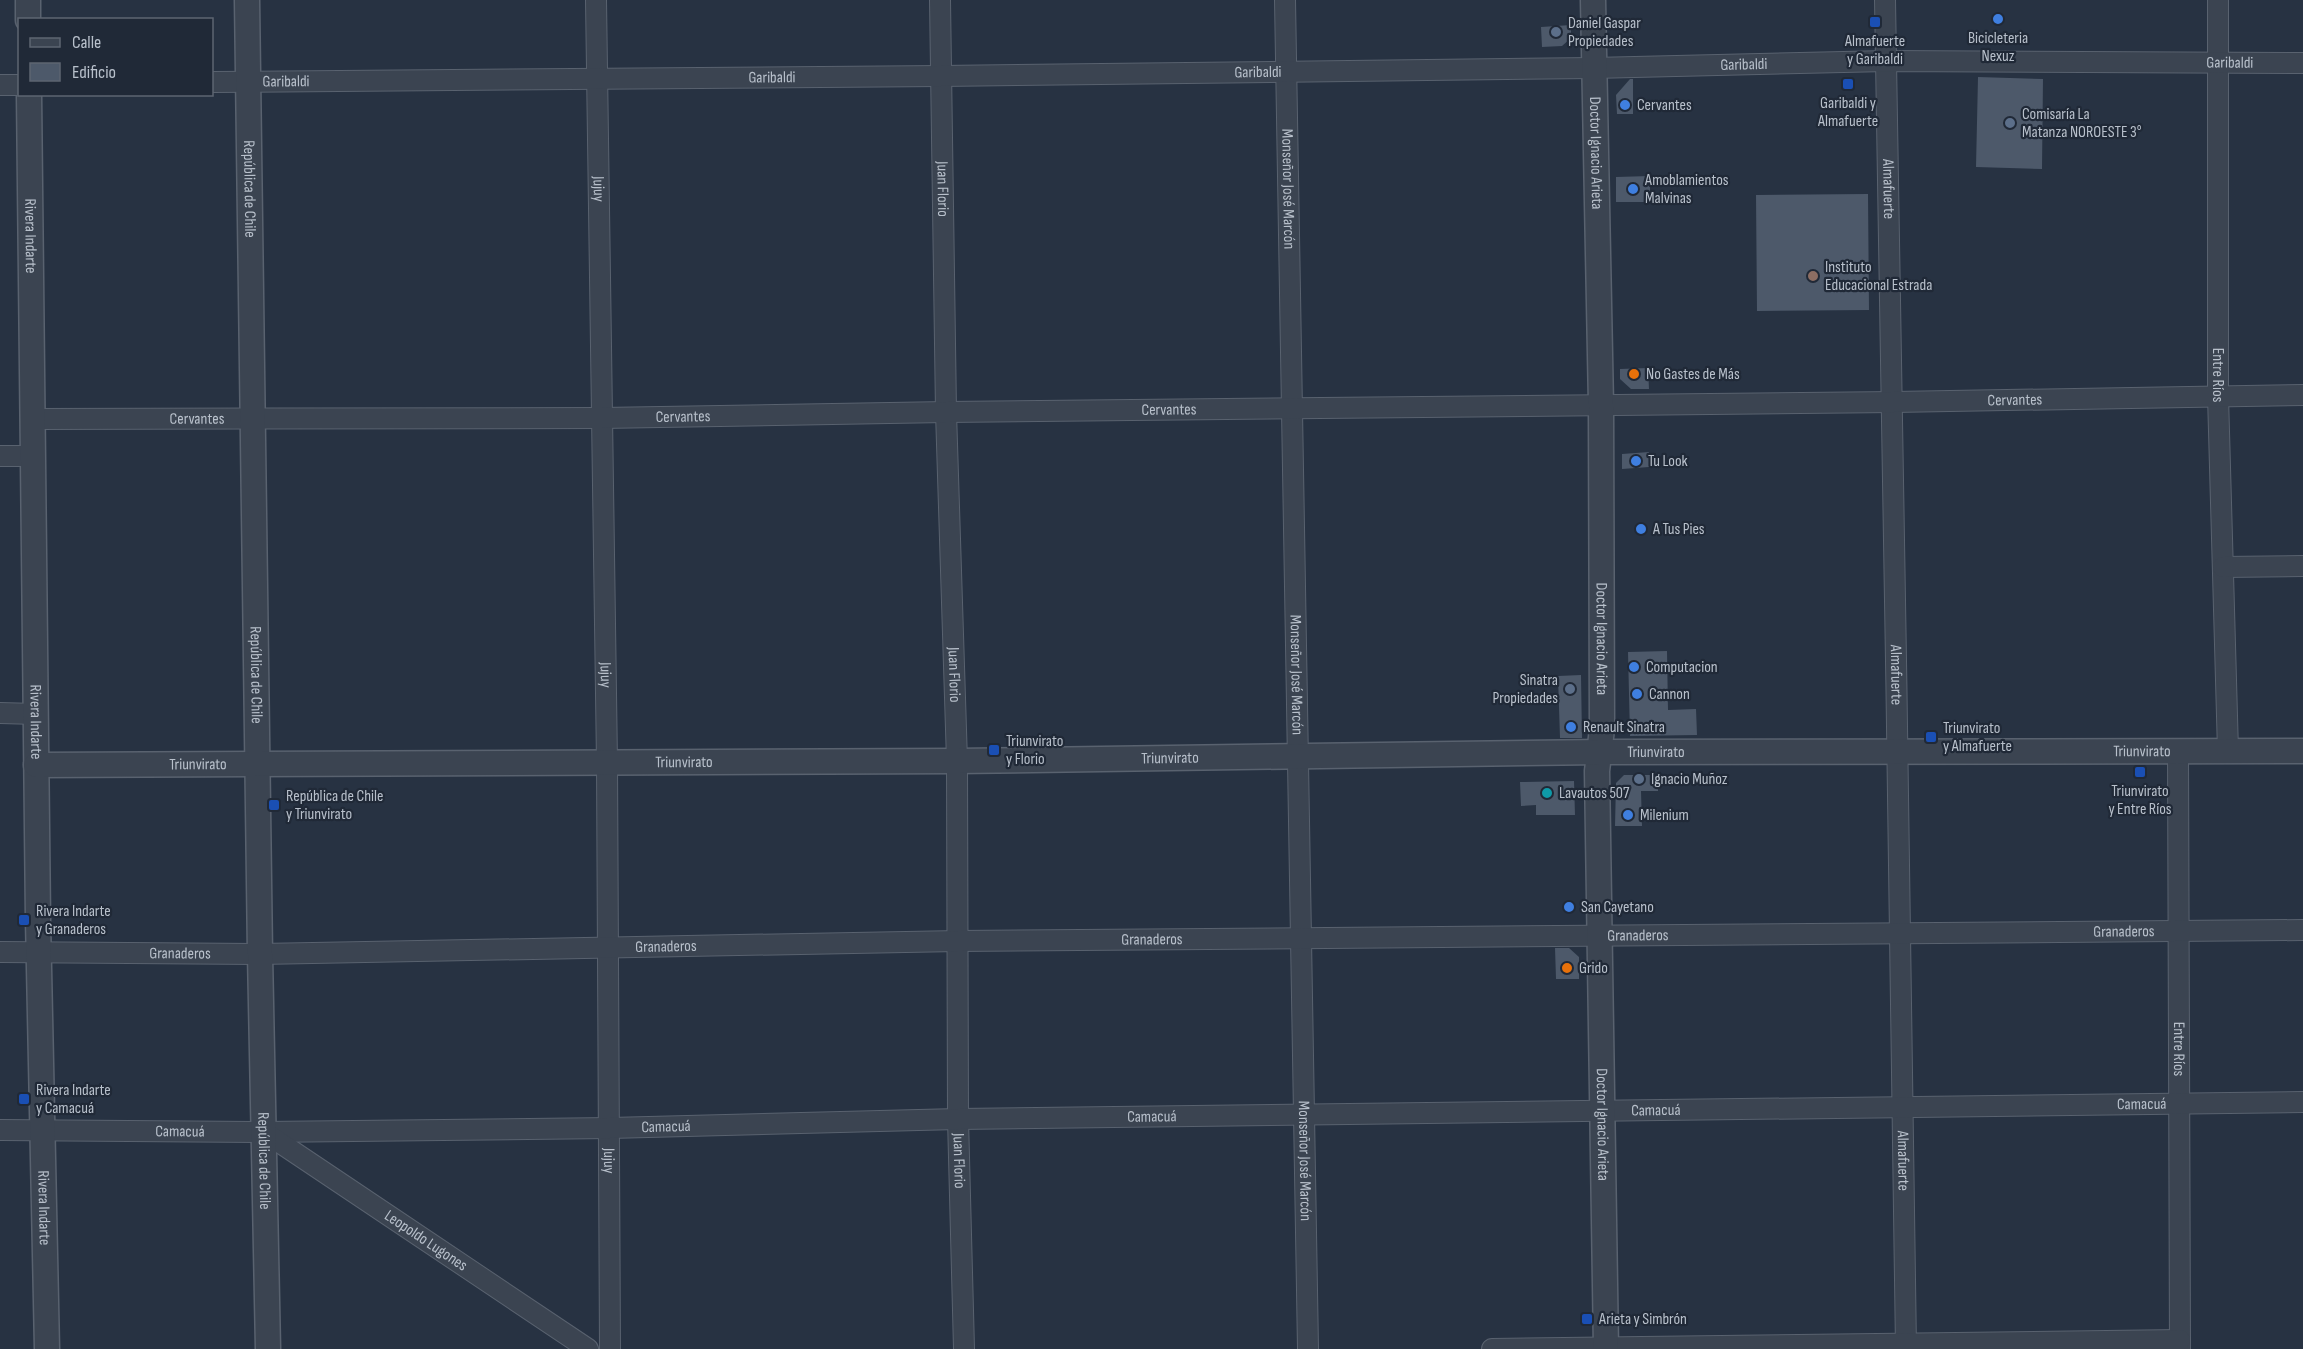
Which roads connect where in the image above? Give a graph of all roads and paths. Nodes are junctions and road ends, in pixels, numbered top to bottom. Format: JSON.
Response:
{"nodes":[{"id":1,"x":28,"y":0,"type":"edge"},
{"id":2,"x":247,"y":0,"type":"edge"},
{"id":3,"x":596,"y":0,"type":"edge"},
{"id":4,"x":940,"y":0,"type":"edge"},
{"id":5,"x":1285,"y":0,"type":"edge"},
{"id":6,"x":1593,"y":0,"type":"edge"},
{"id":7,"x":1885,"y":0,"type":"edge"},
{"id":8,"x":2218,"y":0,"type":"edge"},
{"id":9,"x":28,"y":18,"type":"edge"},
{"id":10,"x":1887,"y":61,"type":"junction"},
{"id":11,"x":2303,"y":63,"type":"edge"},
{"id":12,"x":2219,"y":64,"type":"junction"},
{"id":13,"x":1593,"y":68,"type":"junction"},
{"id":14,"x":1286,"y":72,"type":"junction"},
{"id":15,"x":941,"y":76,"type":"junction"},
{"id":16,"x":598,"y":78,"type":"junction"},
{"id":17,"x":249,"y":81,"type":"junction"},
{"id":18,"x":213,"y":82,"type":"edge"},
{"id":19,"x":0,"y":85,"type":"edge"},
{"id":20,"x":18,"y":85,"type":"edge"},
{"id":21,"x":29,"y":96,"type":"edge"},
{"id":22,"x":2303,"y":395,"type":"edge"},
{"id":23,"x":2218,"y":396,"type":"junction"},
{"id":24,"x":1894,"y":402,"type":"junction"},
{"id":25,"x":1600,"y":405,"type":"junction"},
{"id":26,"x":1292,"y":409,"type":"junction"},
{"id":27,"x":946,"y":412,"type":"junction"},
{"id":28,"x":254,"y":418,"type":"junction"},
{"id":29,"x":602,"y":418,"type":"junction"},
{"id":30,"x":33,"y":419,"type":"junction"},
{"id":31,"x":0,"y":456,"type":"edge"},
{"id":32,"x":33,"y":456,"type":"junction"},
{"id":33,"x":2303,"y":566,"type":"edge"},
{"id":34,"x":2223,"y":567,"type":"junction"},
{"id":35,"x":0,"y":713,"type":"edge"},
{"id":36,"x":36,"y":714,"type":"junction"},
{"id":37,"x":1896,"y":751,"type":"junction"},
{"id":38,"x":2178,"y":751,"type":"junction"},
{"id":39,"x":2228,"y":751,"type":"junction"},
{"id":40,"x":2303,"y":751,"type":"edge"},
{"id":41,"x":1601,"y":752,"type":"junction"},
{"id":42,"x":1299,"y":756,"type":"junction"},
{"id":43,"x":957,"y":761,"type":"junction"},
{"id":44,"x":607,"y":762,"type":"junction"},
{"id":45,"x":259,"y":764,"type":"junction"},
{"id":46,"x":36,"y":765,"type":"junction"},
{"id":47,"x":2303,"y":930,"type":"edge"},
{"id":48,"x":2180,"y":931,"type":"junction"},
{"id":49,"x":1900,"y":933,"type":"junction"},
{"id":50,"x":1600,"y":937,"type":"junction"},
{"id":51,"x":1301,"y":939,"type":"junction"},
{"id":52,"x":958,"y":941,"type":"junction"},
{"id":53,"x":608,"y":947,"type":"junction"},
{"id":54,"x":0,"y":952,"type":"edge"},
{"id":55,"x":39,"y":953,"type":"junction"},
{"id":56,"x":260,"y":954,"type":"junction"},
{"id":57,"x":2303,"y":1102,"type":"edge"},
{"id":58,"x":2181,"y":1103,"type":"junction"},
{"id":59,"x":1901,"y":1106,"type":"junction"},
{"id":60,"x":1603,"y":1111,"type":"junction"},
{"id":61,"x":1304,"y":1116,"type":"junction"},
{"id":62,"x":958,"y":1119,"type":"junction"},
{"id":63,"x":610,"y":1128,"type":"junction"},
{"id":64,"x":0,"y":1130,"type":"edge"},
{"id":65,"x":42,"y":1131,"type":"junction"},
{"id":66,"x":264,"y":1132,"type":"junction"},
{"id":67,"x":2180,"y":1345,"type":"edge"},
{"id":68,"x":1906,"y":1347,"type":"edge"},
{"id":69,"x":1606,"y":1348,"type":"edge"},
{"id":70,"x":47,"y":1349,"type":"edge"},
{"id":71,"x":268,"y":1349,"type":"edge"},
{"id":72,"x":588,"y":1349,"type":"edge"},
{"id":73,"x":610,"y":1349,"type":"edge"},
{"id":74,"x":964,"y":1349,"type":"edge"},
{"id":75,"x":1308,"y":1349,"type":"edge"},
{"id":76,"x":1492,"y":1349,"type":"edge"}],
"edges":[{"from":1,"to":9,"type":"street"},
{"from":2,"to":17,"type":"street","name":"República de Chile"},
{"from":3,"to":16,"type":"street","name":"Jujuy"},
{"from":4,"to":15,"type":"street","name":"Juan Florio"},
{"from":5,"to":14,"type":"street","name":"Monseñor José Marcón"},
{"from":6,"to":13,"type":"street","name":"Doctor Ignacio Arieta"},
{"from":7,"to":10,"type":"street","name":"Almafuerte"},
{"from":8,"to":12,"type":"street","name":"Entre Ríos"},
{"from":10,"to":12,"type":"street","name":"Garibaldi"},
{"from":10,"to":13,"type":"street","name":"Garibaldi"},
{"from":10,"to":24,"type":"street","name":"Almafuerte"},
{"from":11,"to":12,"type":"street","name":"Garibaldi"},
{"from":12,"to":23,"type":"street","name":"Entre Ríos"},
{"from":13,"to":14,"type":"street","name":"Garibaldi"},
{"from":13,"to":25,"type":"street","name":"Doctor Ignacio Arieta"},
{"from":14,"to":15,"type":"street","name":"Garibaldi"},
{"from":14,"to":26,"type":"street","name":"Monseñor José Marcón"},
{"from":15,"to":16,"type":"street","name":"Garibaldi"},
{"from":15,"to":27,"type":"street","name":"Juan Florio"},
{"from":16,"to":17,"type":"street","name":"Garibaldi"},
{"from":16,"to":29,"type":"street","name":"Jujuy"},
{"from":17,"to":18,"type":"street","name":"Garibaldi"},
{"from":17,"to":28,"type":"street","name":"República de Chile"},
{"from":19,"to":20,"type":"street"},
{"from":21,"to":30,"type":"street","name":"Rivera Indarte"},
{"from":22,"to":23,"type":"street","name":"Cervantes"},
{"from":23,"to":24,"type":"street","name":"Cervantes"},
{"from":23,"to":34,"type":"street","name":"Entre Ríos"},
{"from":24,"to":25,"type":"street","name":"Cervantes"},
{"from":24,"to":37,"type":"street","name":"Almafuerte"},
{"from":25,"to":26,"type":"street","name":"Cervantes"},
{"from":25,"to":41,"type":"street","name":"Doctor Ignacio Arieta"},
{"from":26,"to":27,"type":"street","name":"Cervantes"},
{"from":26,"to":42,"type":"street","name":"Monseñor José Marcón"},
{"from":27,"to":29,"type":"street","name":"Cervantes"},
{"from":27,"to":43,"type":"street","name":"Juan Florio"},
{"from":28,"to":29,"type":"street","name":"Cervantes"},
{"from":28,"to":30,"type":"street","name":"Cervantes"},
{"from":28,"to":45,"type":"street","name":"República de Chile"},
{"from":29,"to":44,"type":"street","name":"Jujuy"},
{"from":30,"to":32,"type":"street","name":"Rivera Indarte"},
{"from":31,"to":32,"type":"street"},
{"from":32,"to":36,"type":"street","name":"Rivera Indarte"},
{"from":33,"to":34,"type":"street"},
{"from":34,"to":39,"type":"street","name":"Entre Ríos"},
{"from":35,"to":36,"type":"street"},
{"from":36,"to":46,"type":"street","name":"Rivera Indarte"},
{"from":37,"to":38,"type":"street","name":"Triunvirato"},
{"from":37,"to":41,"type":"street","name":"Triunvirato"},
{"from":37,"to":49,"type":"street","name":"Almafuerte"},
{"from":38,"to":39,"type":"street","name":"Triunvirato"},
{"from":38,"to":48,"type":"street","name":"Entre Ríos"},
{"from":39,"to":40,"type":"street","name":"Triunvirato"},
{"from":41,"to":42,"type":"street","name":"Triunvirato"},
{"from":41,"to":50,"type":"street","name":"Doctor Ignacio Arieta"},
{"from":42,"to":43,"type":"street","name":"Triunvirato"},
{"from":42,"to":51,"type":"street","name":"Monseñor José Marcón"},
{"from":43,"to":44,"type":"street","name":"Triunvirato"},
{"from":43,"to":52,"type":"street","name":"Juan Florio"},
{"from":44,"to":45,"type":"street","name":"Triunvirato"},
{"from":44,"to":53,"type":"street","name":"Jujuy"},
{"from":45,"to":46,"type":"street","name":"Triunvirato"},
{"from":45,"to":56,"type":"street","name":"República de Chile"},
{"from":46,"to":55,"type":"street","name":"Rivera Indarte"},
{"from":47,"to":48,"type":"street","name":"Granaderos"},
{"from":48,"to":49,"type":"street","name":"Granaderos"},
{"from":48,"to":58,"type":"street","name":"Entre Ríos"},
{"from":49,"to":50,"type":"street","name":"Granaderos"},
{"from":49,"to":59,"type":"street","name":"Almafuerte"},
{"from":50,"to":51,"type":"street","name":"Granaderos"},
{"from":50,"to":60,"type":"street","name":"Doctor Ignacio Arieta"},
{"from":51,"to":52,"type":"street","name":"Granaderos"},
{"from":51,"to":61,"type":"street","name":"Monseñor José Marcón"},
{"from":52,"to":53,"type":"street","name":"Granaderos"},
{"from":52,"to":62,"type":"street","name":"Juan Florio"},
{"from":53,"to":56,"type":"street","name":"Granaderos"},
{"from":53,"to":63,"type":"street","name":"Jujuy"},
{"from":54,"to":55,"type":"street","name":"Granaderos"},
{"from":55,"to":56,"type":"street","name":"Granaderos"},
{"from":55,"to":65,"type":"street","name":"Rivera Indarte"},
{"from":56,"to":66,"type":"street","name":"República de Chile"},
{"from":57,"to":58,"type":"street","name":"Camacuá"},
{"from":58,"to":59,"type":"street","name":"Camacuá"},
{"from":58,"to":67,"type":"street","name":"Entre Ríos"},
{"from":59,"to":60,"type":"street","name":"Camacuá"},
{"from":59,"to":68,"type":"street","name":"Almafuerte"},
{"from":60,"to":61,"type":"street","name":"Camacuá"},
{"from":60,"to":69,"type":"street","name":"Doctor Ignacio Arieta"},
{"from":61,"to":62,"type":"street","name":"Camacuá"},
{"from":61,"to":75,"type":"street","name":"Monseñor José Marcón"},
{"from":62,"to":63,"type":"street","name":"Camacuá"},
{"from":62,"to":74,"type":"street","name":"Juan Florio"},
{"from":63,"to":66,"type":"street","name":"Camacuá"},
{"from":63,"to":73,"type":"street","name":"Jujuy"},
{"from":64,"to":65,"type":"street","name":"Camacuá"},
{"from":65,"to":66,"type":"street","name":"Camacuá"},
{"from":65,"to":70,"type":"street","name":"Rivera Indarte"},
{"from":66,"to":71,"type":"street","name":"República de Chile"},
{"from":66,"to":72,"type":"street","name":"Leopoldo Lugones"},
{"from":67,"to":68,"type":"street"},
{"from":68,"to":69,"type":"street"},
{"from":69,"to":76,"type":"street"}]}
